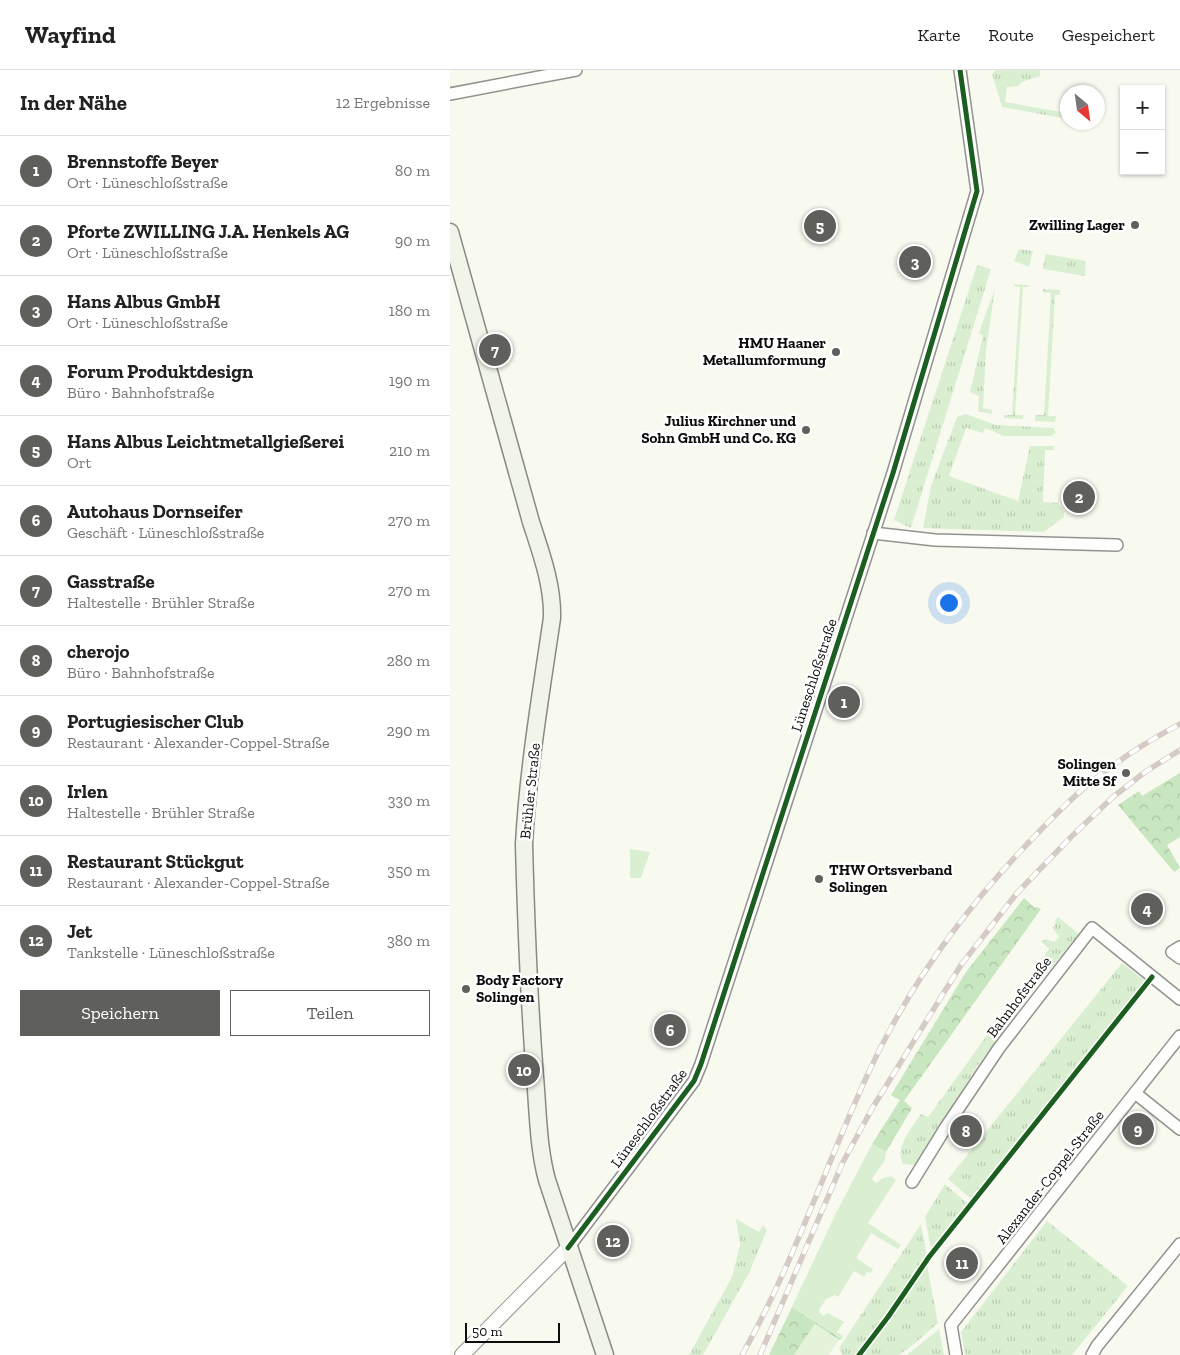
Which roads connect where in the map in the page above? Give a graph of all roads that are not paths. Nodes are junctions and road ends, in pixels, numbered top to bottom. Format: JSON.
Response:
{"nodes":[{"id":1,"x":576,"y":70,"type":"edge"},
{"id":2,"x":960,"y":70,"type":"edge"},
{"id":3,"x":450,"y":94,"type":"edge"},
{"id":4,"x":450,"y":232,"type":"edge"},
{"id":5,"x":872,"y":532,"type":"junction"},
{"id":6,"x":1117,"y":545,"type":"dead end"},
{"id":7,"x":1180,"y":947,"type":"edge"},
{"id":8,"x":1180,"y":958,"type":"edge"},
{"id":9,"x":1180,"y":999,"type":"edge"},
{"id":10,"x":1180,"y":1036,"type":"edge"},
{"id":11,"x":1135,"y":1093,"type":"junction"},
{"id":12,"x":1180,"y":1128,"type":"edge"},
{"id":13,"x":912,"y":1182,"type":"dead end"},
{"id":14,"x":1180,"y":1244,"type":"edge"},
{"id":15,"x":568,"y":1248,"type":"junction"},
{"id":16,"x":463,"y":1355,"type":"edge"},
{"id":17,"x":605,"y":1355,"type":"edge"},
{"id":18,"x":956,"y":1355,"type":"edge"},
{"id":19,"x":1092,"y":1355,"type":"edge"}],
"edges":[{"from":1,"to":3,"type":"street"},
{"from":2,"to":5,"type":"street","name":"Lüneschloßstraße"},
{"from":4,"to":15,"type":"main road","name":"Brühler Straße"},
{"from":5,"to":6,"type":"street"},
{"from":5,"to":15,"type":"street","name":"Lüneschloßstraße"},
{"from":7,"to":8,"type":"street"},
{"from":9,"to":13,"type":"street","name":"Bahnhofstraße"},
{"from":10,"to":11,"type":"street","name":"Alexander-Coppel-Straße"},
{"from":11,"to":12,"type":"street"},
{"from":11,"to":18,"type":"street","name":"Alexander-Coppel-Straße"},
{"from":14,"to":19,"type":"street"},
{"from":15,"to":16,"type":"street"},
{"from":15,"to":17,"type":"main road","name":"Brühler Straße"}]}
